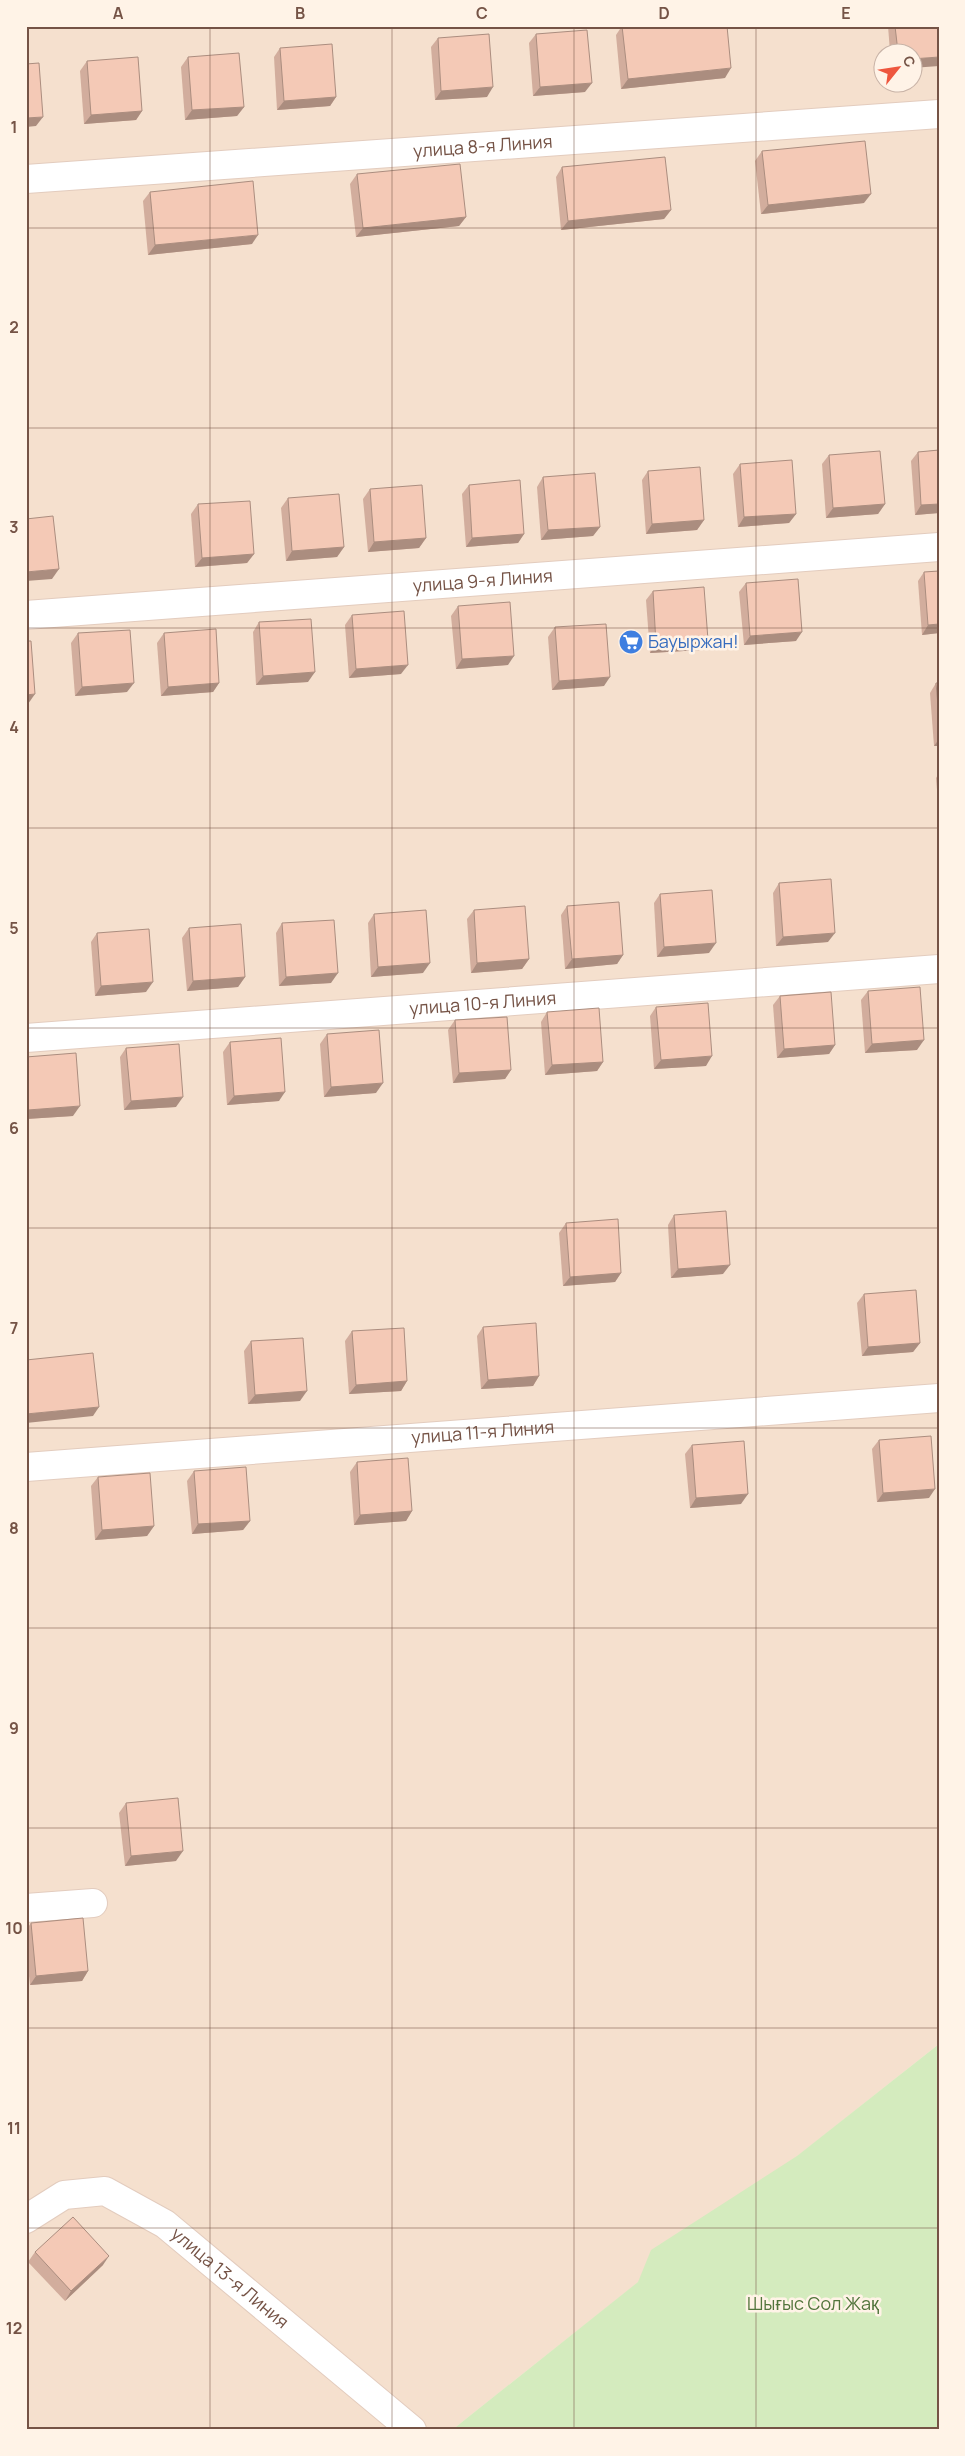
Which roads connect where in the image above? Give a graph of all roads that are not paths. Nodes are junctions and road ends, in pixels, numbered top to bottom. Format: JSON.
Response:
{"nodes":[{"id":1,"x":939,"y":114,"type":"edge"},
{"id":2,"x":26,"y":179,"type":"edge"},
{"id":3,"x":939,"y":547,"type":"edge"},
{"id":4,"x":26,"y":615,"type":"edge"},
{"id":5,"x":939,"y":969,"type":"edge"},
{"id":6,"x":26,"y":1038,"type":"edge"},
{"id":7,"x":939,"y":1398,"type":"edge"},
{"id":8,"x":26,"y":1467,"type":"edge"},
{"id":9,"x":93,"y":1903,"type":"dead end"},
{"id":10,"x":26,"y":1908,"type":"edge"},
{"id":11,"x":26,"y":2219,"type":"edge"},
{"id":12,"x":412,"y":2430,"type":"edge"}],
"edges":[{"from":1,"to":2,"type":"street","name":"улица 8-я Линия"},
{"from":3,"to":4,"type":"street","name":"улица 9-я Линия"},
{"from":5,"to":6,"type":"street","name":"улица 10-я Линия"},
{"from":7,"to":8,"type":"street","name":"улица 11-я Линия"},
{"from":9,"to":10,"type":"street"},
{"from":11,"to":12,"type":"street","name":"улица 13-я Линия"}]}
